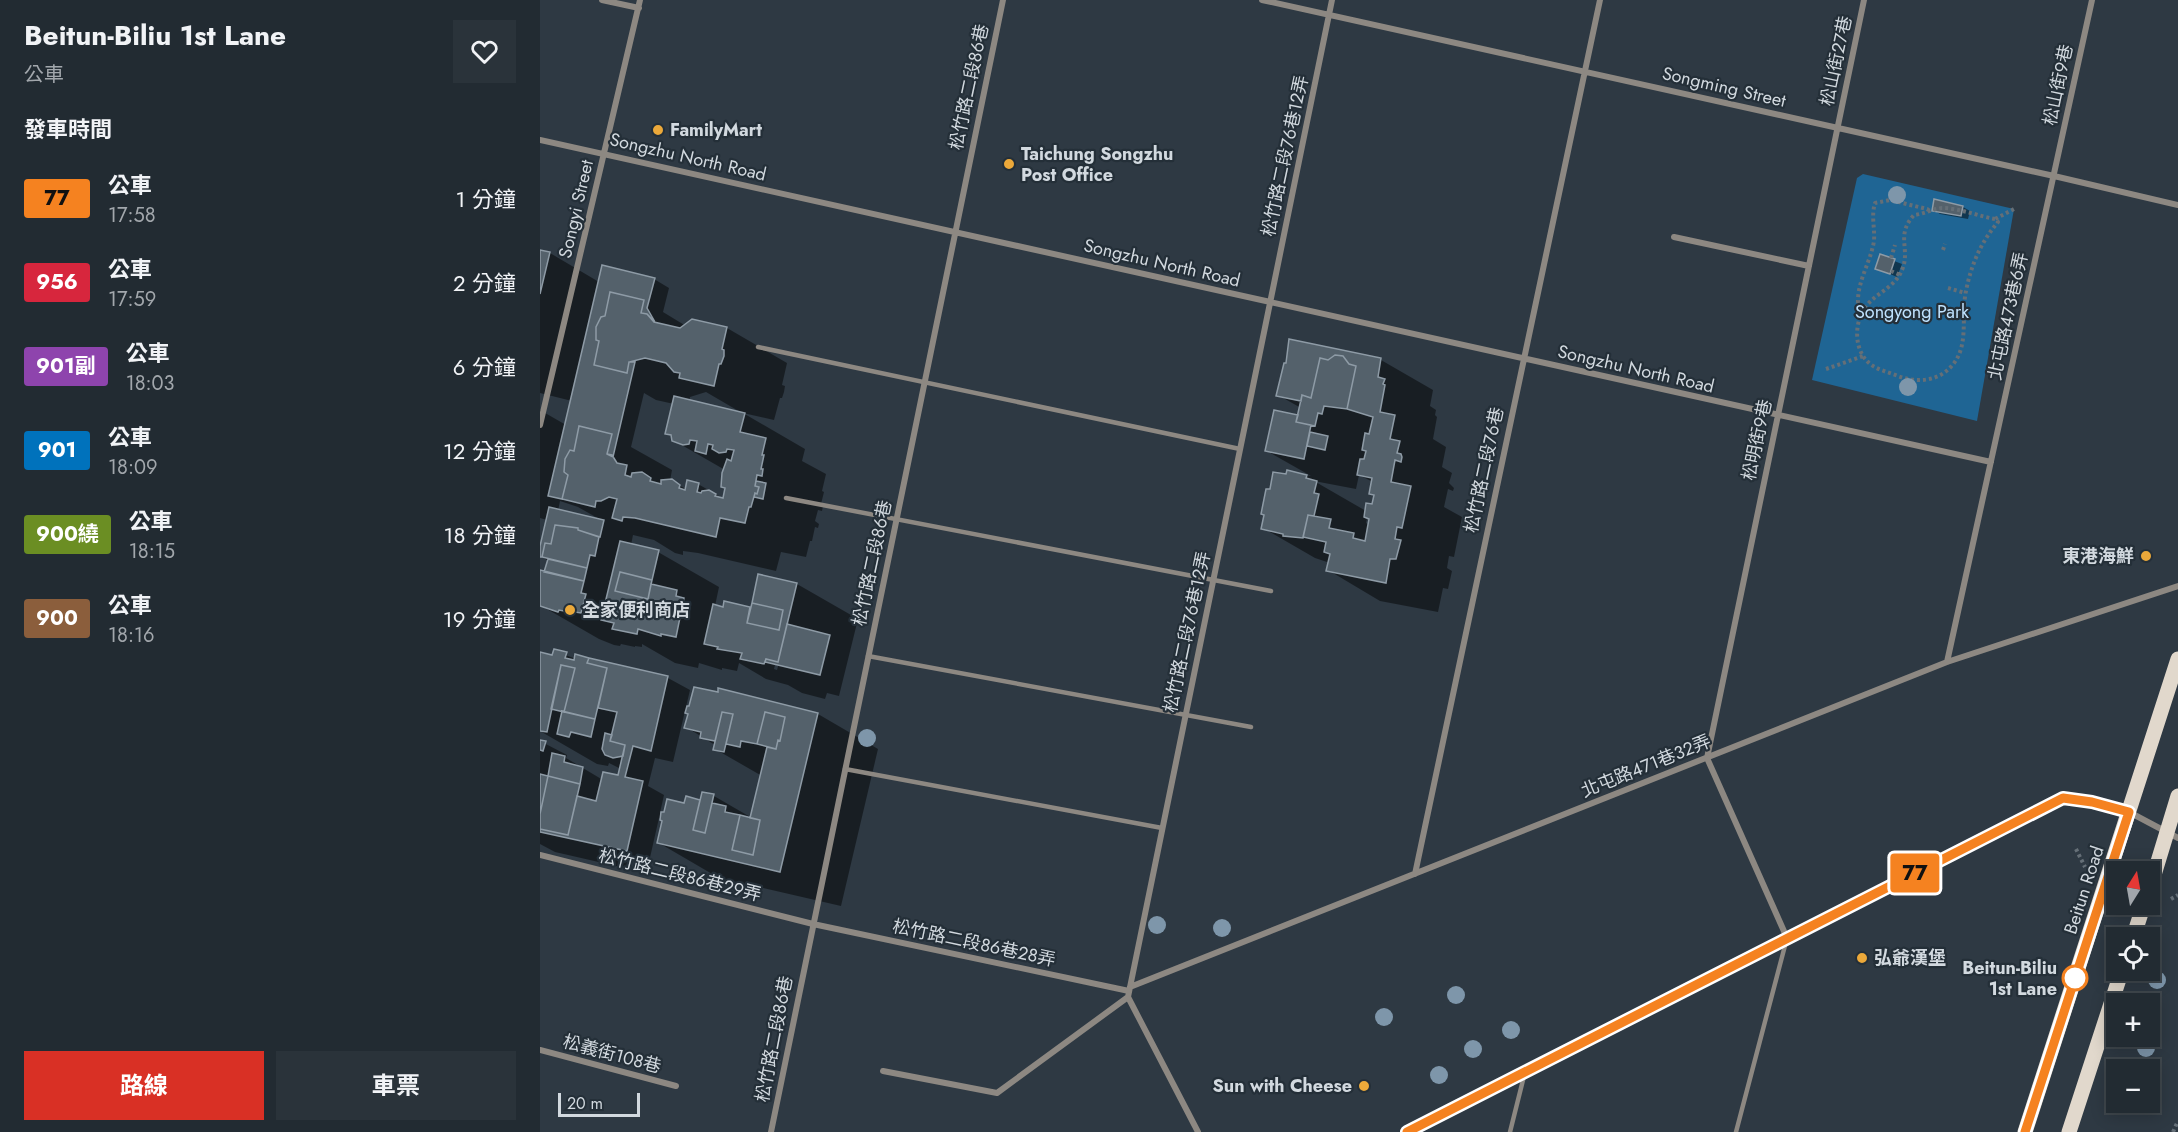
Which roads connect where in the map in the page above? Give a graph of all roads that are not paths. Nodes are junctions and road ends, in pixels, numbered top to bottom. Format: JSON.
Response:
{"nodes":[{"id":1,"x":602,"y":0,"type":"edge"},
{"id":2,"x":640,"y":0,"type":"edge"},
{"id":3,"x":1002,"y":0,"type":"edge"},
{"id":4,"x":1262,"y":0,"type":"edge"},
{"id":5,"x":1332,"y":0,"type":"edge"},
{"id":6,"x":1600,"y":0,"type":"edge"},
{"id":7,"x":1864,"y":0,"type":"edge"},
{"id":8,"x":2092,"y":0,"type":"edge"},
{"id":9,"x":639,"y":8,"type":"junction"},
{"id":10,"x":1329,"y":15,"type":"junction"},
{"id":11,"x":1585,"y":72,"type":"junction"},
{"id":12,"x":1838,"y":128,"type":"junction"},
{"id":13,"x":540,"y":140,"type":"edge"},
{"id":14,"x":604,"y":154,"type":"junction"},
{"id":15,"x":2054,"y":176,"type":"junction"},
{"id":16,"x":2178,"y":205,"type":"edge"},
{"id":17,"x":955,"y":232,"type":"junction"},
{"id":18,"x":1674,"y":237,"type":"dead end"},
{"id":19,"x":1809,"y":266,"type":"junction"},
{"id":20,"x":1270,"y":302,"type":"junction"},
{"id":21,"x":758,"y":347,"type":"dead end"},
{"id":22,"x":1523,"y":359,"type":"junction"},
{"id":23,"x":924,"y":383,"type":"junction"},
{"id":24,"x":1777,"y":416,"type":"junction"},
{"id":25,"x":540,"y":425,"type":"edge"},
{"id":26,"x":1240,"y":449,"type":"junction"},
{"id":27,"x":1991,"y":462,"type":"junction"},
{"id":28,"x":786,"y":498,"type":"dead end"},
{"id":29,"x":896,"y":518,"type":"junction"},
{"id":30,"x":1213,"y":579,"type":"junction"},
{"id":31,"x":2178,"y":586,"type":"edge"},
{"id":32,"x":1272,"y":591,"type":"dead end"},
{"id":33,"x":868,"y":656,"type":"junction"},
{"id":34,"x":2178,"y":659,"type":"edge"},
{"id":35,"x":1947,"y":662,"type":"junction"},
{"id":36,"x":1185,"y":714,"type":"junction"},
{"id":37,"x":1251,"y":727,"type":"dead end"},
{"id":38,"x":1707,"y":758,"type":"junction"},
{"id":39,"x":844,"y":769,"type":"junction"},
{"id":40,"x":2178,"y":796,"type":"edge"},
{"id":41,"x":2129,"y":812,"type":"junction"},
{"id":42,"x":1162,"y":828,"type":"junction"},
{"id":43,"x":2173,"y":835,"type":"edge"},
{"id":44,"x":540,"y":855,"type":"edge"},
{"id":45,"x":2160,"y":865,"type":"edge"},
{"id":46,"x":1415,"y":874,"type":"junction"},
{"id":47,"x":813,"y":924,"type":"junction"},
{"id":48,"x":1787,"y":938,"type":"junction"},
{"id":49,"x":2118,"y":981,"type":"edge"},
{"id":50,"x":1129,"y":992,"type":"junction"},
{"id":51,"x":540,"y":1050,"type":"edge"},
{"id":52,"x":883,"y":1071,"type":"dead end"},
{"id":53,"x":1525,"y":1072,"type":"junction"},
{"id":54,"x":676,"y":1086,"type":"dead end"},
{"id":55,"x":771,"y":1132,"type":"edge"},
{"id":56,"x":1198,"y":1132,"type":"edge"},
{"id":57,"x":1407,"y":1132,"type":"edge"},
{"id":58,"x":1510,"y":1132,"type":"edge"},
{"id":59,"x":1736,"y":1132,"type":"edge"},
{"id":60,"x":2025,"y":1132,"type":"edge"},
{"id":61,"x":2069,"y":1132,"type":"edge"}],
"edges":[{"from":1,"to":9,"type":"street"},
{"from":2,"to":9,"type":"street","name":"Songyi Street"},
{"from":3,"to":17,"type":"street","name":"松竹路二段86巷"},
{"from":4,"to":10,"type":"street","name":"Songming Street"},
{"from":5,"to":10,"type":"street","name":"松竹路二段76巷12弄"},
{"from":6,"to":11,"type":"street","name":"松竹路二段76巷"},
{"from":7,"to":12,"type":"street","name":"松山街27巷"},
{"from":8,"to":15,"type":"street","name":"松山街9巷"},
{"from":9,"to":14,"type":"street","name":"Songyi Street"},
{"from":10,"to":11,"type":"street","name":"Songming Street"},
{"from":10,"to":20,"type":"street","name":"松竹路二段76巷12弄"},
{"from":11,"to":12,"type":"street","name":"Songming Street"},
{"from":11,"to":22,"type":"street","name":"松竹路二段76巷"},
{"from":12,"to":15,"type":"street","name":"Songming Street"},
{"from":12,"to":19,"type":"street","name":"松明街9巷"},
{"from":13,"to":14,"type":"street","name":"Songzhu North Road"},
{"from":14,"to":17,"type":"street","name":"Songzhu North Road"},
{"from":14,"to":25,"type":"street","name":"Songyi Street"},
{"from":15,"to":16,"type":"street","name":"Songming Street"},
{"from":15,"to":27,"type":"street","name":"北屯路473巷6弄"},
{"from":17,"to":20,"type":"street","name":"Songzhu North Road"},
{"from":17,"to":23,"type":"street","name":"松竹路二段86巷"},
{"from":18,"to":19,"type":"street"},
{"from":19,"to":24,"type":"street","name":"松明街9巷"},
{"from":20,"to":22,"type":"street","name":"Songzhu North Road"},
{"from":20,"to":26,"type":"street","name":"松竹路二段76巷12弄"},
{"from":21,"to":23,"type":"lane"},
{"from":22,"to":24,"type":"street","name":"Songzhu North Road"},
{"from":22,"to":46,"type":"street","name":"松竹路二段76巷"},
{"from":23,"to":26,"type":"lane"},
{"from":23,"to":29,"type":"street","name":"松竹路二段86巷"},
{"from":24,"to":27,"type":"street"},
{"from":24,"to":38,"type":"street","name":"松明街9巷"},
{"from":26,"to":30,"type":"street","name":"松竹路二段76巷12弄"},
{"from":27,"to":35,"type":"street","name":"北屯路473巷6弄"},
{"from":28,"to":29,"type":"lane"},
{"from":29,"to":30,"type":"lane"},
{"from":29,"to":33,"type":"street","name":"松竹路二段86巷"},
{"from":30,"to":32,"type":"lane"},
{"from":30,"to":36,"type":"street","name":"松竹路二段76巷12弄"},
{"from":31,"to":35,"type":"street","name":"北屯路471巷32弄"},
{"from":33,"to":36,"type":"lane"},
{"from":33,"to":39,"type":"street","name":"松竹路二段86巷"},
{"from":34,"to":41,"type":"main road","name":"Beitun Road"},
{"from":35,"to":38,"type":"street","name":"北屯路471巷32弄"},
{"from":36,"to":37,"type":"lane"},
{"from":36,"to":42,"type":"street","name":"松竹路二段76巷12弄"},
{"from":38,"to":46,"type":"street","name":"北屯路471巷32弄"},
{"from":38,"to":48,"type":"street"},
{"from":39,"to":42,"type":"lane"},
{"from":39,"to":47,"type":"street","name":"松竹路二段86巷"},
{"from":40,"to":43,"type":"main road"},
{"from":41,"to":43,"type":"street"},
{"from":41,"to":48,"type":"street"},
{"from":41,"to":60,"type":"main road","name":"Beitun Road"},
{"from":42,"to":50,"type":"street","name":"松竹路二段76巷12弄"},
{"from":43,"to":45,"type":"main road"},
{"from":44,"to":47,"type":"street","name":"松竹路二段86巷29弄"},
{"from":46,"to":50,"type":"street","name":"北屯路471巷32弄"},
{"from":47,"to":50,"type":"street","name":"松竹路二段86巷28弄"},
{"from":47,"to":55,"type":"street","name":"松竹路二段86巷"},
{"from":48,"to":53,"type":"street"},
{"from":48,"to":59,"type":"lane"},
{"from":49,"to":61,"type":"main road"},
{"from":50,"to":52,"type":"street"},
{"from":50,"to":56,"type":"street"},
{"from":51,"to":54,"type":"street","name":"松義街108巷"},
{"from":53,"to":57,"type":"street"},
{"from":53,"to":58,"type":"lane"}]}
